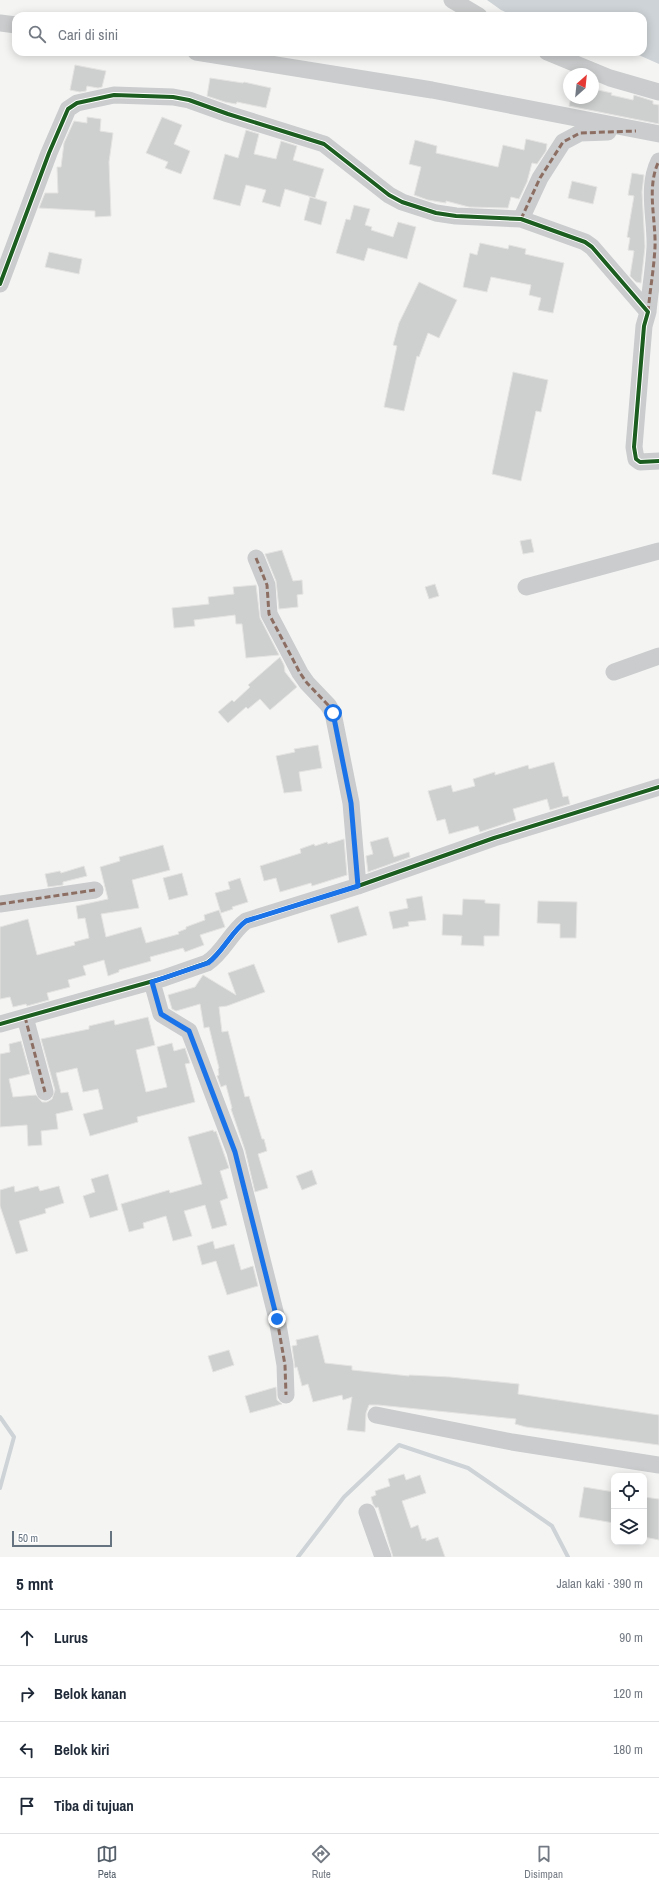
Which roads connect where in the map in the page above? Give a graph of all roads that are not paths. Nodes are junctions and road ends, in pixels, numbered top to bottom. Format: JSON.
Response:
{"nodes":[{"id":1,"x":452,"y":0,"type":"edge"},
{"id":2,"x":472,"y":12,"type":"edge"},
{"id":3,"x":0,"y":23,"type":"edge"},
{"id":4,"x":12,"y":24,"type":"edge"},
{"id":5,"x":221,"y":56,"type":"edge"},
{"id":6,"x":557,"y":56,"type":"edge"},
{"id":7,"x":659,"y":92,"type":"edge"},
{"id":8,"x":636,"y":131,"type":"junction"},
{"id":9,"x":659,"y":134,"type":"edge"},
{"id":10,"x":659,"y":161,"type":"edge"},
{"id":11,"x":521,"y":219,"type":"junction"},
{"id":12,"x":657,"y":247,"type":"edge"},
{"id":13,"x":0,"y":284,"type":"edge"},
{"id":14,"x":648,"y":312,"type":"junction"},
{"id":15,"x":659,"y":462,"type":"edge"},
{"id":16,"x":659,"y":552,"type":"edge"},
{"id":17,"x":256,"y":558,"type":"dead end"},
{"id":18,"x":526,"y":587,"type":"dead end"},
{"id":19,"x":659,"y":656,"type":"edge"},
{"id":20,"x":614,"y":672,"type":"dead end"},
{"id":21,"x":659,"y":787,"type":"edge"},
{"id":22,"x":358,"y":886,"type":"junction"},
{"id":23,"x":95,"y":890,"type":"dead end"},
{"id":24,"x":0,"y":904,"type":"edge"},
{"id":25,"x":152,"y":982,"type":"junction"},
{"id":26,"x":25,"y":1017,"type":"junction"},
{"id":27,"x":0,"y":1024,"type":"edge"},
{"id":28,"x":45,"y":1092,"type":"dead end"},
{"id":29,"x":286,"y":1395,"type":"dead end"},
{"id":30,"x":376,"y":1415,"type":"dead end"},
{"id":31,"x":659,"y":1465,"type":"edge"},
{"id":32,"x":367,"y":1512,"type":"dead end"},
{"id":33,"x":383,"y":1557,"type":"edge"}],
"edges":[{"from":1,"to":2,"type":"street"},
{"from":3,"to":4,"type":"street"},
{"from":5,"to":8,"type":"street"},
{"from":6,"to":7,"type":"street"},
{"from":8,"to":9,"type":"street"},
{"from":8,"to":11,"type":"street"},
{"from":10,"to":12,"type":"street"},
{"from":11,"to":13,"type":"street"},
{"from":11,"to":14,"type":"street"},
{"from":12,"to":14,"type":"street"},
{"from":14,"to":15,"type":"street"},
{"from":16,"to":18,"type":"street"},
{"from":17,"to":22,"type":"street"},
{"from":19,"to":20,"type":"street"},
{"from":21,"to":22,"type":"street"},
{"from":22,"to":25,"type":"street"},
{"from":23,"to":24,"type":"street"},
{"from":25,"to":26,"type":"street"},
{"from":25,"to":29,"type":"street"},
{"from":26,"to":27,"type":"street"},
{"from":26,"to":28,"type":"street"},
{"from":30,"to":31,"type":"street"},
{"from":32,"to":33,"type":"street"}]}
